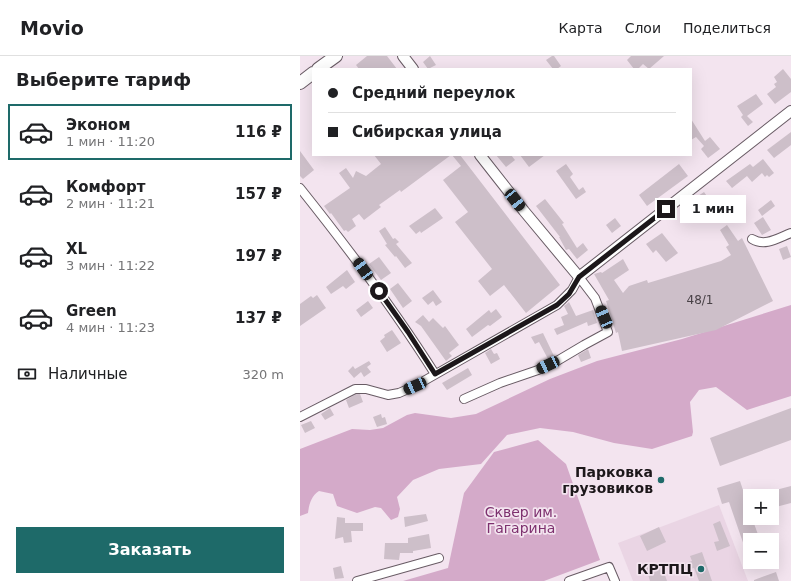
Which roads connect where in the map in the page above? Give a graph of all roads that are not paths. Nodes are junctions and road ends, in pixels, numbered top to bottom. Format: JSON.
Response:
{"nodes":[{"id":1,"x":336,"y":56,"type":"edge"},
{"id":2,"x":403,"y":56,"type":"edge"},
{"id":3,"x":319,"y":68,"type":"edge"},
{"id":4,"x":412,"y":68,"type":"edge"},
{"id":5,"x":312,"y":74,"type":"edge"},
{"id":6,"x":300,"y":83,"type":"edge"},
{"id":7,"x":791,"y":111,"type":"edge"},
{"id":8,"x":481,"y":156,"type":"edge"},
{"id":9,"x":300,"y":188,"type":"edge"},
{"id":10,"x":791,"y":233,"type":"edge"},
{"id":11,"x":752,"y":239,"type":"dead end"},
{"id":12,"x":579,"y":277,"type":"junction"},
{"id":13,"x":435,"y":374,"type":"junction"},
{"id":14,"x":464,"y":399,"type":"dead end"},
{"id":15,"x":300,"y":417,"type":"edge"},
{"id":16,"x":439,"y":558,"type":"dead end"},
{"id":17,"x":357,"y":581,"type":"edge"},
{"id":18,"x":569,"y":581,"type":"edge"},
{"id":19,"x":615,"y":581,"type":"edge"}],
"edges":[{"from":1,"to":3,"type":"main road"},
{"from":2,"to":4,"type":"street"},
{"from":5,"to":6,"type":"main road"},
{"from":7,"to":12,"type":"street"},
{"from":8,"to":12,"type":"street"},
{"from":9,"to":13,"type":"street"},
{"from":10,"to":11,"type":"street"},
{"from":12,"to":13,"type":"street"},
{"from":12,"to":14,"type":"street"},
{"from":13,"to":15,"type":"street"},
{"from":16,"to":17,"type":"street"},
{"from":18,"to":19,"type":"street"}]}
